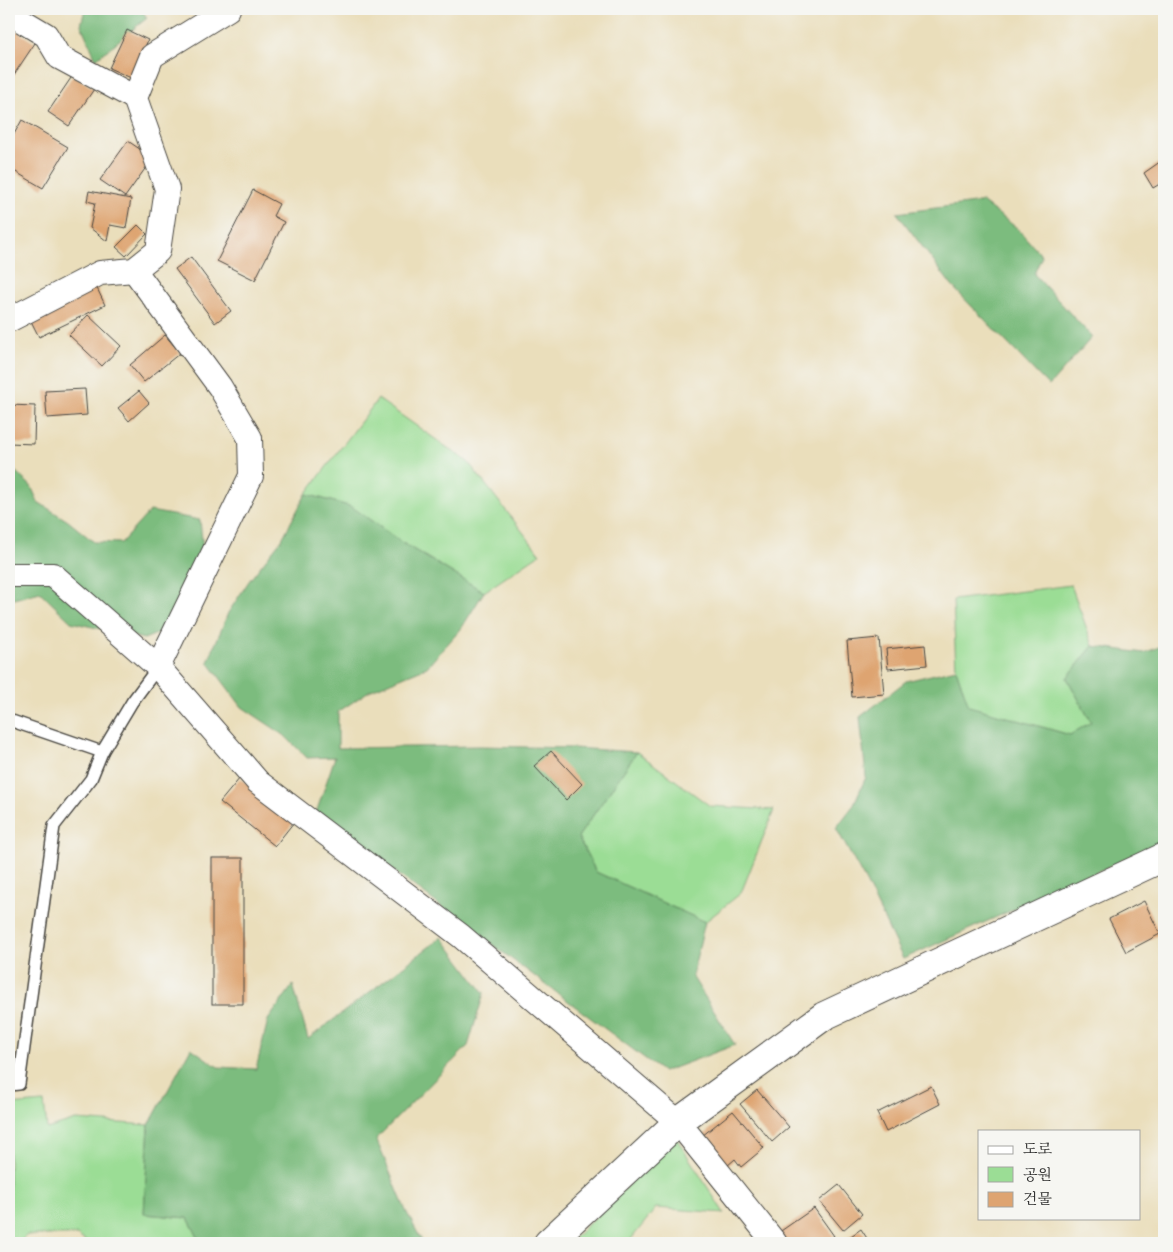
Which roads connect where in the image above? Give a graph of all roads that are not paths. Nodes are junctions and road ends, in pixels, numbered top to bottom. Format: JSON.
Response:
{"nodes":[{"id":1,"x":228,"y":9,"type":"edge"},
{"id":2,"x":9,"y":14,"type":"edge"},
{"id":3,"x":135,"y":98,"type":"junction"},
{"id":4,"x":134,"y":270,"type":"junction"},
{"id":5,"x":9,"y":320,"type":"edge"},
{"id":6,"x":9,"y":575,"type":"edge"},
{"id":7,"x":158,"y":667,"type":"junction"},
{"id":8,"x":9,"y":720,"type":"edge"},
{"id":9,"x":102,"y":752,"type":"junction"},
{"id":10,"x":1164,"y":858,"type":"edge"},
{"id":11,"x":9,"y":1085,"type":"edge"},
{"id":12,"x":678,"y":1122,"type":"junction"},
{"id":13,"x":548,"y":1243,"type":"edge"},
{"id":14,"x":775,"y":1243,"type":"edge"}],
"edges":[{"from":1,"to":3,"type":"street"},
{"from":2,"to":3,"type":"street"},
{"from":3,"to":4,"type":"street"},
{"from":4,"to":5,"type":"street"},
{"from":4,"to":7,"type":"street"},
{"from":6,"to":7,"type":"street"},
{"from":7,"to":9,"type":"lane"},
{"from":7,"to":12,"type":"street"},
{"from":8,"to":9,"type":"lane"},
{"from":9,"to":11,"type":"lane"},
{"from":10,"to":12,"type":"street"},
{"from":12,"to":13,"type":"street"},
{"from":12,"to":14,"type":"street"}]}
